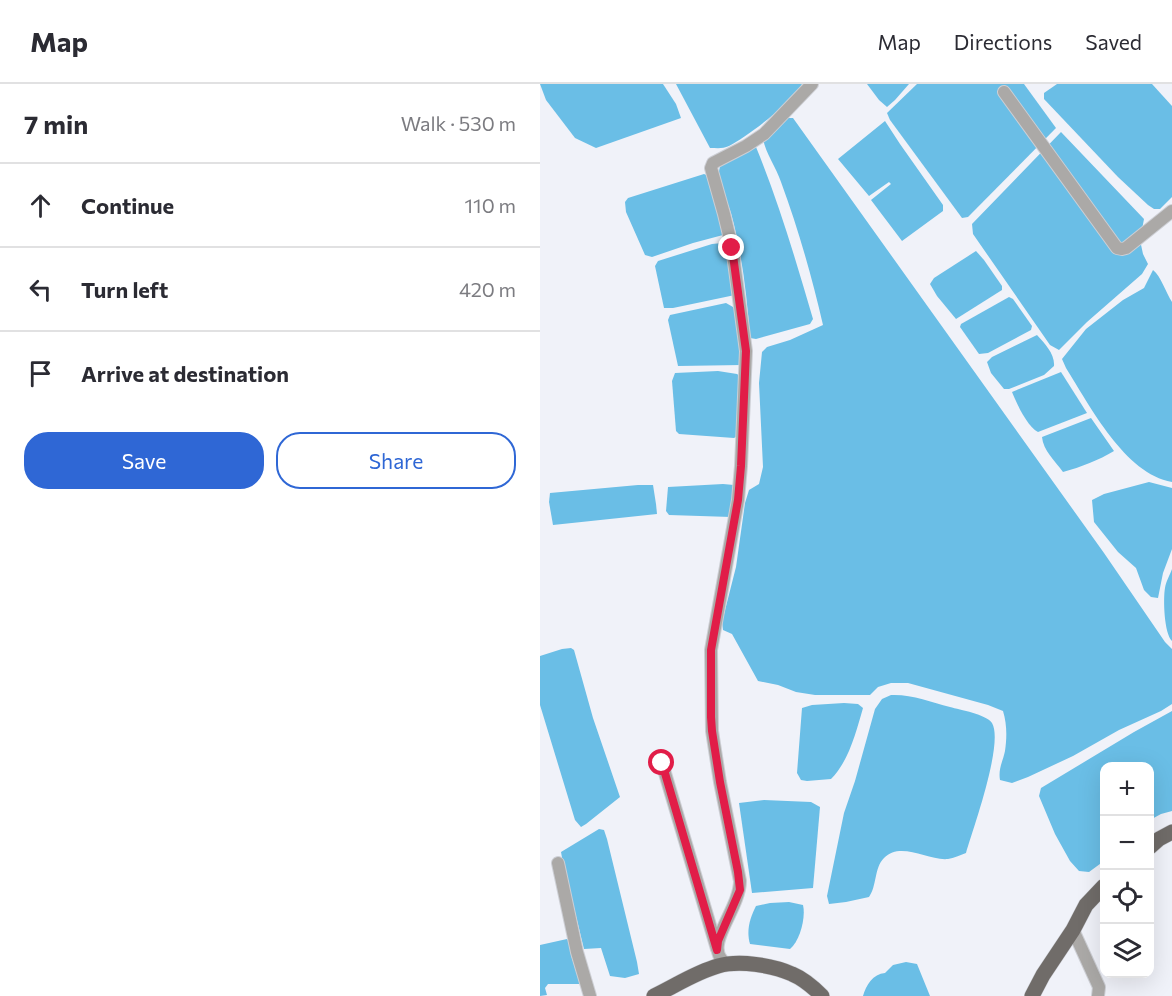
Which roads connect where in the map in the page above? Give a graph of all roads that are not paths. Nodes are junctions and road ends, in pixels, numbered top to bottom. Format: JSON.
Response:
{"nodes":[{"id":1,"x":812,"y":84,"type":"edge"},
{"id":2,"x":1004,"y":92,"type":"dead end"},
{"id":3,"x":1172,"y":211,"type":"edge"},
{"id":4,"x":662,"y":763,"type":"dead end"},
{"id":5,"x":1172,"y":832,"type":"edge"},
{"id":6,"x":1154,"y":843,"type":"edge"},
{"id":7,"x":558,"y":863,"type":"dead end"},
{"id":8,"x":1100,"y":890,"type":"edge"},
{"id":9,"x":1073,"y":930,"type":"junction"},
{"id":10,"x":717,"y":950,"type":"junction"},
{"id":11,"x":725,"y":964,"type":"junction"},
{"id":12,"x":590,"y":996,"type":"edge"},
{"id":13,"x":654,"y":996,"type":"edge"},
{"id":14,"x":822,"y":996,"type":"edge"},
{"id":15,"x":1032,"y":996,"type":"edge"},
{"id":16,"x":1098,"y":996,"type":"edge"}],
"edges":[{"from":1,"to":10,"type":"street"},
{"from":2,"to":3,"type":"street"},
{"from":4,"to":10,"type":"street"},
{"from":5,"to":6,"type":"main road"},
{"from":7,"to":12,"type":"street"},
{"from":8,"to":9,"type":"main road"},
{"from":9,"to":15,"type":"main road"},
{"from":9,"to":16,"type":"street"},
{"from":10,"to":11,"type":"street"},
{"from":11,"to":13,"type":"main road"},
{"from":11,"to":14,"type":"main road"}]}
